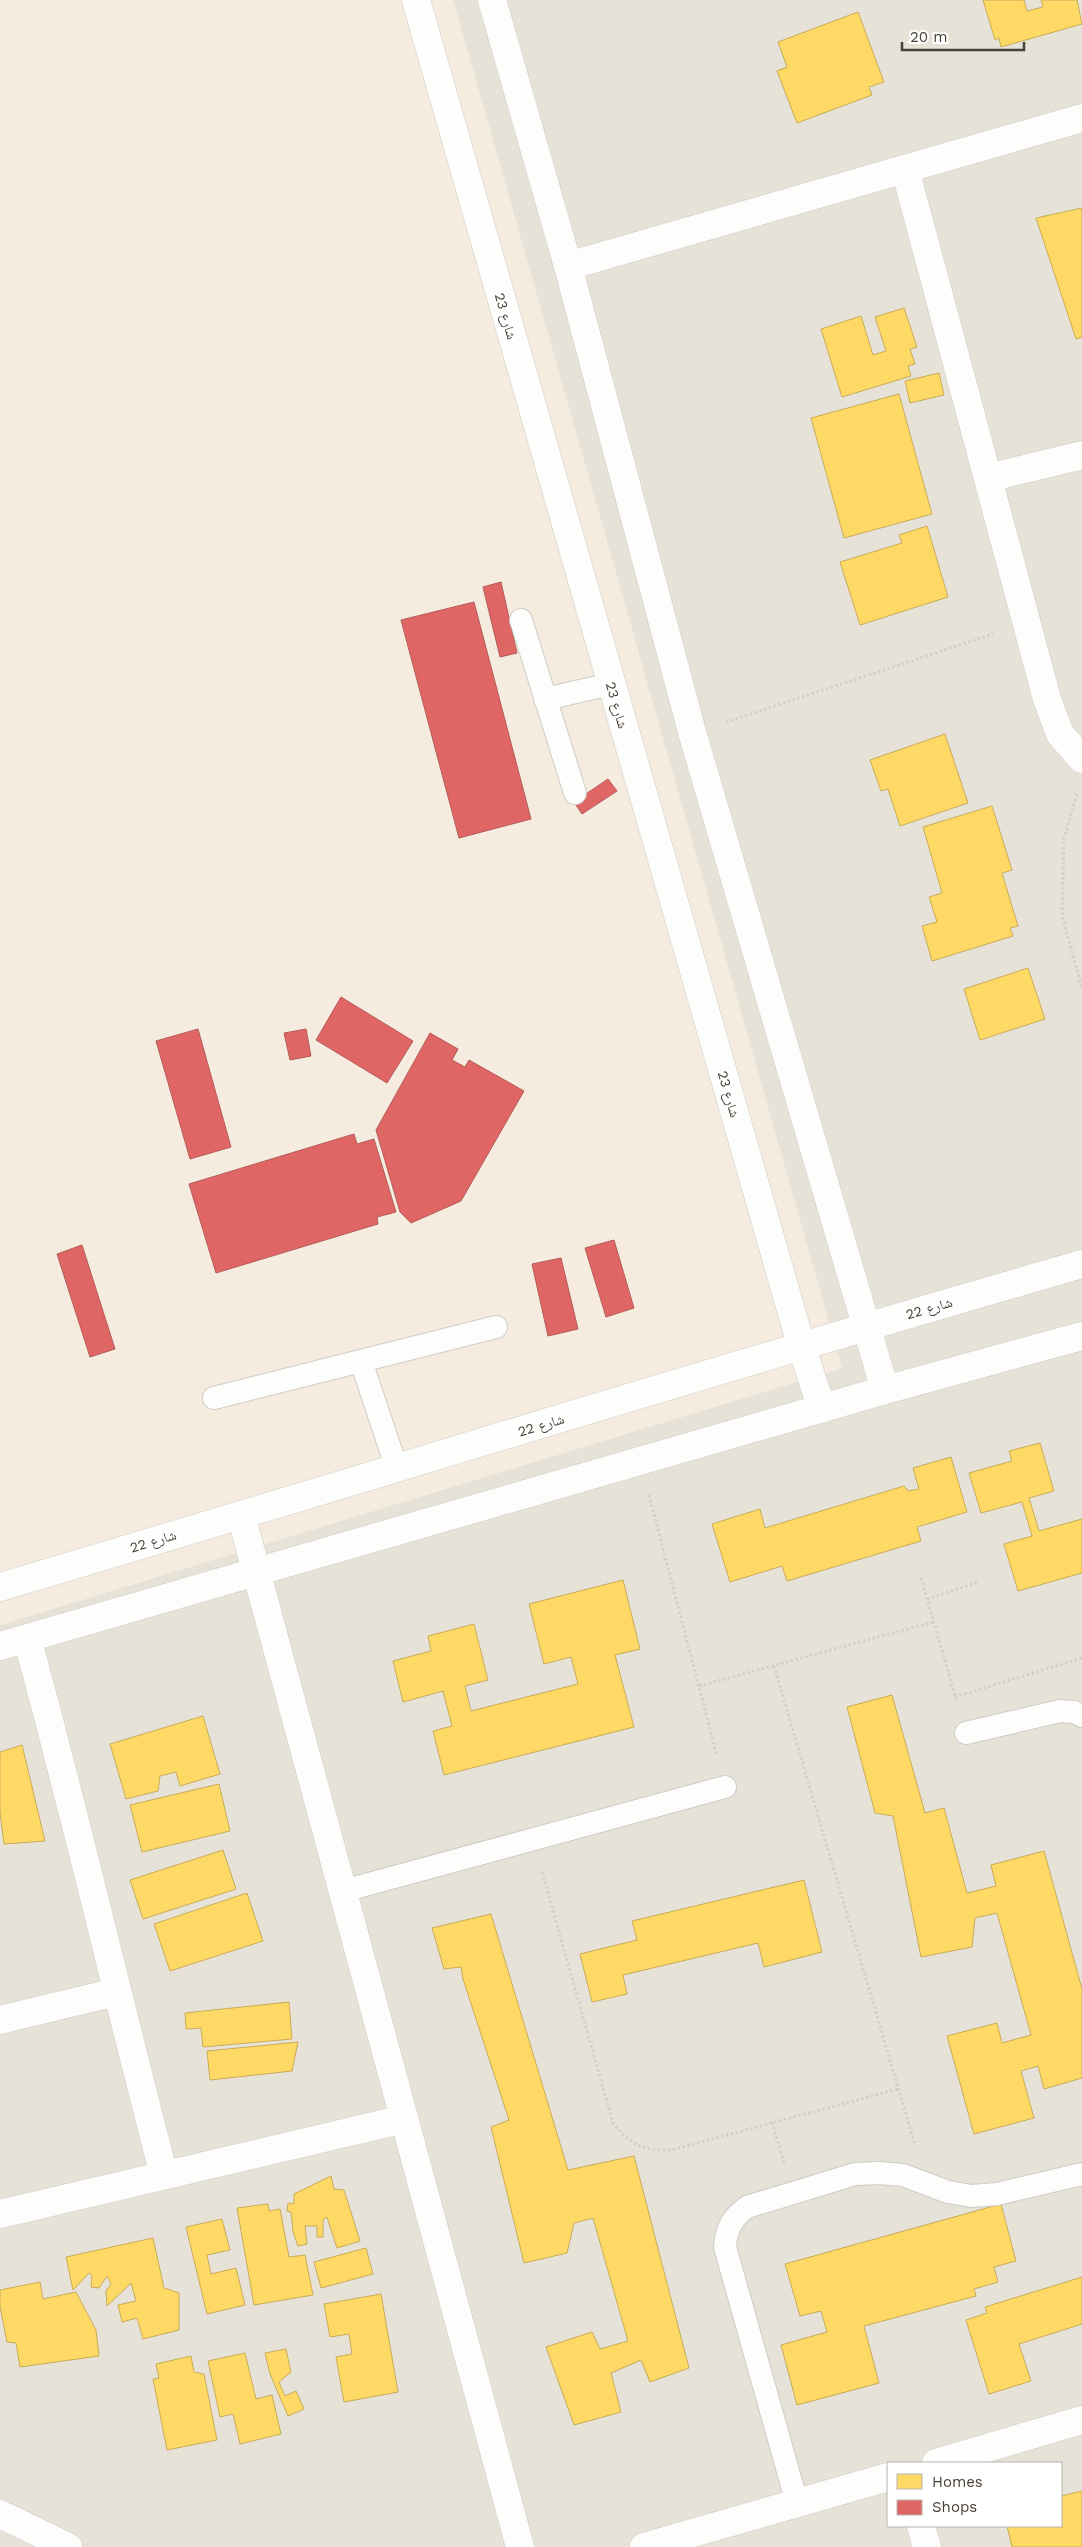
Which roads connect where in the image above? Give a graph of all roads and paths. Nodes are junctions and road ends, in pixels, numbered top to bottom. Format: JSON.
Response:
{"nodes":[{"id":1,"x":416,"y":0,"type":"edge"},
{"id":2,"x":492,"y":0,"type":"edge"},
{"id":3,"x":1082,"y":118,"type":"edge"},
{"id":4,"x":905,"y":169,"type":"junction"},
{"id":5,"x":568,"y":266,"type":"junction"},
{"id":6,"x":1082,"y":455,"type":"edge"},
{"id":7,"x":988,"y":478,"type":"junction"},
{"id":8,"x":521,"y":620,"type":"dead end"},
{"id":9,"x":1027,"y":623,"type":"junction"},
{"id":10,"x":611,"y":684,"type":"junction"},
{"id":11,"x":546,"y":698,"type":"junction"},
{"id":12,"x":692,"y":732,"type":"junction"},
{"id":13,"x":1082,"y":759,"type":"edge"},
{"id":14,"x":1079,"y":787,"type":"dead end"},
{"id":15,"x":575,"y":793,"type":"dead end"},
{"id":16,"x":1082,"y":988,"type":"edge"},
{"id":17,"x":1082,"y":1264,"type":"edge"},
{"id":18,"x":866,"y":1326,"type":"junction"},
{"id":19,"x":496,"y":1328,"type":"dead end"},
{"id":20,"x":1082,"y":1336,"type":"edge"},
{"id":21,"x":801,"y":1345,"type":"junction"},
{"id":22,"x":362,"y":1361,"type":"junction"},
{"id":23,"x":885,"y":1390,"type":"junction"},
{"id":24,"x":214,"y":1398,"type":"dead end"},
{"id":25,"x":822,"y":1409,"type":"junction"},
{"id":26,"x":640,"y":1461,"type":"junction"},
{"id":27,"x":397,"y":1469,"type":"junction"},
{"id":28,"x":242,"y":1515,"type":"junction"},
{"id":29,"x":257,"y":1571,"type":"junction"},
{"id":30,"x":921,"y":1578,"type":"dead end"},
{"id":31,"x":978,"y":1582,"type":"dead end"},
{"id":32,"x":0,"y":1587,"type":"edge"},
{"id":33,"x":926,"y":1598,"type":"junction"},
{"id":34,"x":933,"y":1622,"type":"junction"},
{"id":35,"x":27,"y":1638,"type":"junction"},
{"id":36,"x":0,"y":1646,"type":"edge"},
{"id":37,"x":1082,"y":1658,"type":"edge"},
{"id":38,"x":774,"y":1666,"type":"junction"},
{"id":39,"x":699,"y":1686,"type":"junction"},
{"id":40,"x":955,"y":1697,"type":"junction"},
{"id":41,"x":1082,"y":1716,"type":"edge"},
{"id":42,"x":966,"y":1733,"type":"joint"},
{"id":43,"x":725,"y":1787,"type":"joint"},
{"id":44,"x":533,"y":1839,"type":"junction"},
{"id":45,"x":343,"y":1891,"type":"junction"},
{"id":46,"x":116,"y":1992,"type":"junction"},
{"id":47,"x":0,"y":2020,"type":"edge"},
{"id":48,"x":898,"y":2088,"type":"junction"},
{"id":49,"x":404,"y":2119,"type":"junction"},
{"id":50,"x":772,"y":2122,"type":"junction"},
{"id":51,"x":1082,"y":2174,"type":"edge"},
{"id":52,"x":164,"y":2175,"type":"junction"},
{"id":53,"x":926,"y":2183,"type":"junction"},
{"id":54,"x":793,"y":2192,"type":"junction"},
{"id":55,"x":0,"y":2214,"type":"edge"},
{"id":56,"x":1082,"y":2420,"type":"edge"},
{"id":57,"x":939,"y":2462,"type":"edge"},
{"id":58,"x":887,"y":2477,"type":"edge"},
{"id":59,"x":797,"y":2503,"type":"junction"},
{"id":60,"x":0,"y":2514,"type":"edge"},
{"id":61,"x":921,"y":2527,"type":"edge"},
{"id":62,"x":68,"y":2547,"type":"edge"},
{"id":63,"x":520,"y":2547,"type":"edge"},
{"id":64,"x":644,"y":2547,"type":"edge"},
{"id":65,"x":927,"y":2547,"type":"edge"}],
"edges":[{"from":1,"to":10,"type":"street","name":"شارع 23"},
{"from":2,"to":5,"type":"street"},
{"from":3,"to":4,"type":"street"},
{"from":4,"to":5,"type":"street"},
{"from":4,"to":7,"type":"street"},
{"from":5,"to":12,"type":"street"},
{"from":6,"to":7,"type":"street"},
{"from":7,"to":9,"type":"street"},
{"from":8,"to":11,"type":"lane"},
{"from":9,"to":12,"type":"path"},
{"from":9,"to":13,"type":"street"},
{"from":10,"to":11,"type":"lane"},
{"from":10,"to":21,"type":"street","name":"شارع 23"},
{"from":11,"to":15,"type":"lane"},
{"from":12,"to":18,"type":"street"},
{"from":14,"to":16,"type":"path"},
{"from":17,"to":18,"type":"street","name":"شارع 22"},
{"from":18,"to":21,"type":"street","name":"شارع 22"},
{"from":18,"to":23,"type":"street"},
{"from":19,"to":22,"type":"lane"},
{"from":20,"to":23,"type":"street"},
{"from":21,"to":25,"type":"street","name":"شارع 23"},
{"from":21,"to":27,"type":"street","name":"شارع 22"},
{"from":22,"to":24,"type":"lane"},
{"from":22,"to":27,"type":"lane"},
{"from":23,"to":25,"type":"street"},
{"from":25,"to":26,"type":"street"},
{"from":26,"to":29,"type":"street"},
{"from":26,"to":39,"type":"path"},
{"from":27,"to":28,"type":"street","name":"شارع 22"},
{"from":28,"to":29,"type":"street"},
{"from":28,"to":32,"type":"street","name":"شارع 22"},
{"from":29,"to":35,"type":"street"},
{"from":29,"to":45,"type":"street"},
{"from":30,"to":33,"type":"path"},
{"from":31,"to":33,"type":"path"},
{"from":33,"to":34,"type":"path"},
{"from":34,"to":38,"type":"path"},
{"from":34,"to":40,"type":"path"},
{"from":35,"to":36,"type":"street"},
{"from":35,"to":46,"type":"street"},
{"from":37,"to":40,"type":"path"},
{"from":38,"to":39,"type":"path"},
{"from":38,"to":48,"type":"path"},
{"from":39,"to":43,"type":"path"},
{"from":40,"to":42,"type":"path"},
{"from":41,"to":42,"type":"lane"},
{"from":43,"to":44,"type":"lane"},
{"from":44,"to":45,"type":"lane"},
{"from":44,"to":50,"type":"path"},
{"from":45,"to":49,"type":"street"},
{"from":46,"to":47,"type":"street"},
{"from":46,"to":52,"type":"street"},
{"from":48,"to":50,"type":"path"},
{"from":48,"to":53,"type":"path"},
{"from":49,"to":52,"type":"street"},
{"from":49,"to":63,"type":"street"},
{"from":50,"to":54,"type":"path"},
{"from":51,"to":53,"type":"lane"},
{"from":52,"to":55,"type":"street"},
{"from":53,"to":54,"type":"lane"},
{"from":54,"to":59,"type":"lane"},
{"from":56,"to":57,"type":"street"},
{"from":58,"to":59,"type":"street"},
{"from":59,"to":64,"type":"street"},
{"from":60,"to":62,"type":"street"},
{"from":61,"to":65,"type":"street"}]}
